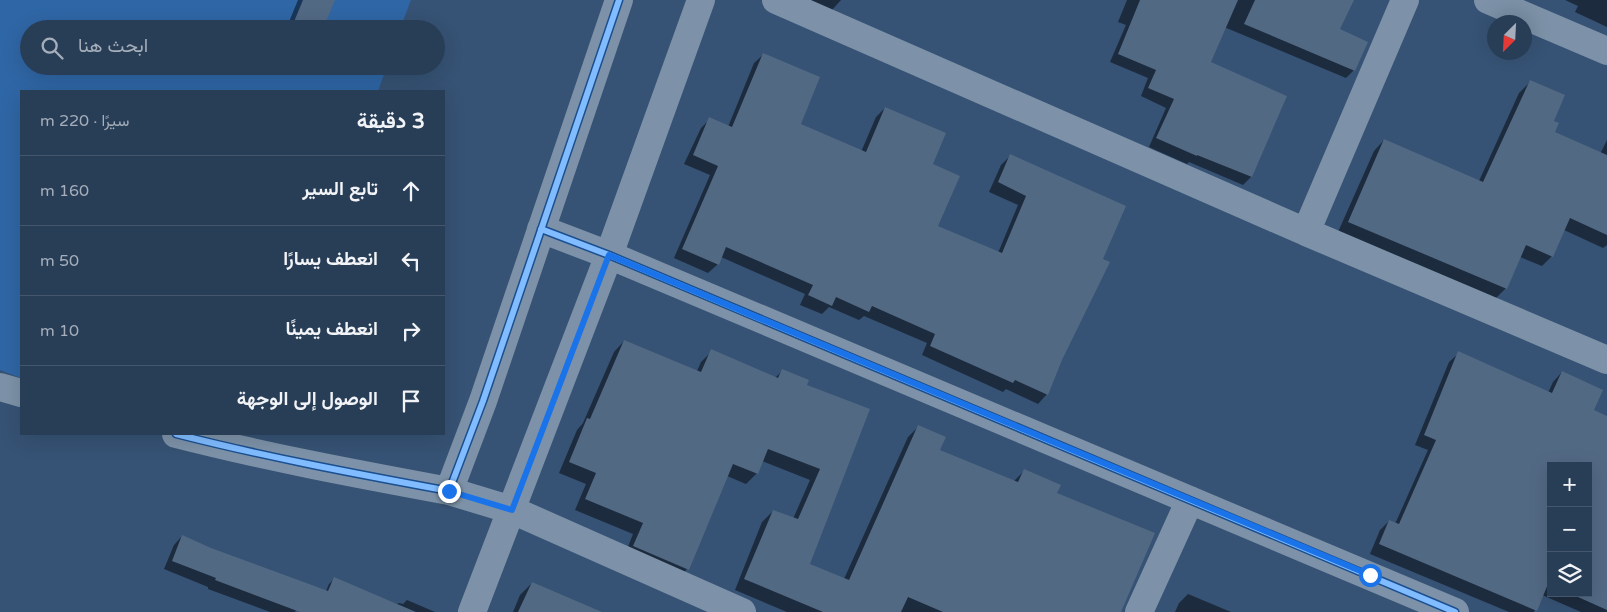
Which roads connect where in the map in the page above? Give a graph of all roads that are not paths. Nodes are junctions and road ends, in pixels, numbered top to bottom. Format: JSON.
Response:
{"nodes":[{"id":1,"x":619,"y":0,"type":"edge"},
{"id":2,"x":701,"y":0,"type":"edge"},
{"id":3,"x":776,"y":0,"type":"edge"},
{"id":4,"x":1404,"y":0,"type":"edge"},
{"id":5,"x":1488,"y":0,"type":"edge"},
{"id":6,"x":1607,"y":51,"type":"edge"},
{"id":7,"x":541,"y":229,"type":"junction"},
{"id":8,"x":1306,"y":232,"type":"junction"},
{"id":9,"x":609,"y":255,"type":"junction"},
{"id":10,"x":1607,"y":360,"type":"edge"},
{"id":11,"x":0,"y":387,"type":"edge"},
{"id":12,"x":20,"y":393,"type":"edge"},
{"id":13,"x":180,"y":435,"type":"edge"},
{"id":14,"x":449,"y":491,"type":"junction"},
{"id":15,"x":1190,"y":500,"type":"junction"},
{"id":16,"x":512,"y":510,"type":"junction"},
{"id":17,"x":472,"y":612,"type":"edge"},
{"id":18,"x":742,"y":612,"type":"edge"},
{"id":19,"x":1139,"y":612,"type":"edge"},
{"id":20,"x":1455,"y":612,"type":"edge"}],
"edges":[{"from":1,"to":7,"type":"street"},
{"from":2,"to":9,"type":"street"},
{"from":3,"to":8,"type":"street"},
{"from":4,"to":8,"type":"street"},
{"from":5,"to":6,"type":"street"},
{"from":7,"to":9,"type":"street"},
{"from":7,"to":14,"type":"street"},
{"from":8,"to":10,"type":"street"},
{"from":9,"to":15,"type":"street"},
{"from":9,"to":16,"type":"street"},
{"from":11,"to":12,"type":"street"},
{"from":13,"to":14,"type":"street"},
{"from":14,"to":16,"type":"street"},
{"from":15,"to":19,"type":"street"},
{"from":15,"to":20,"type":"street"},
{"from":16,"to":17,"type":"street"},
{"from":16,"to":18,"type":"street"}]}
